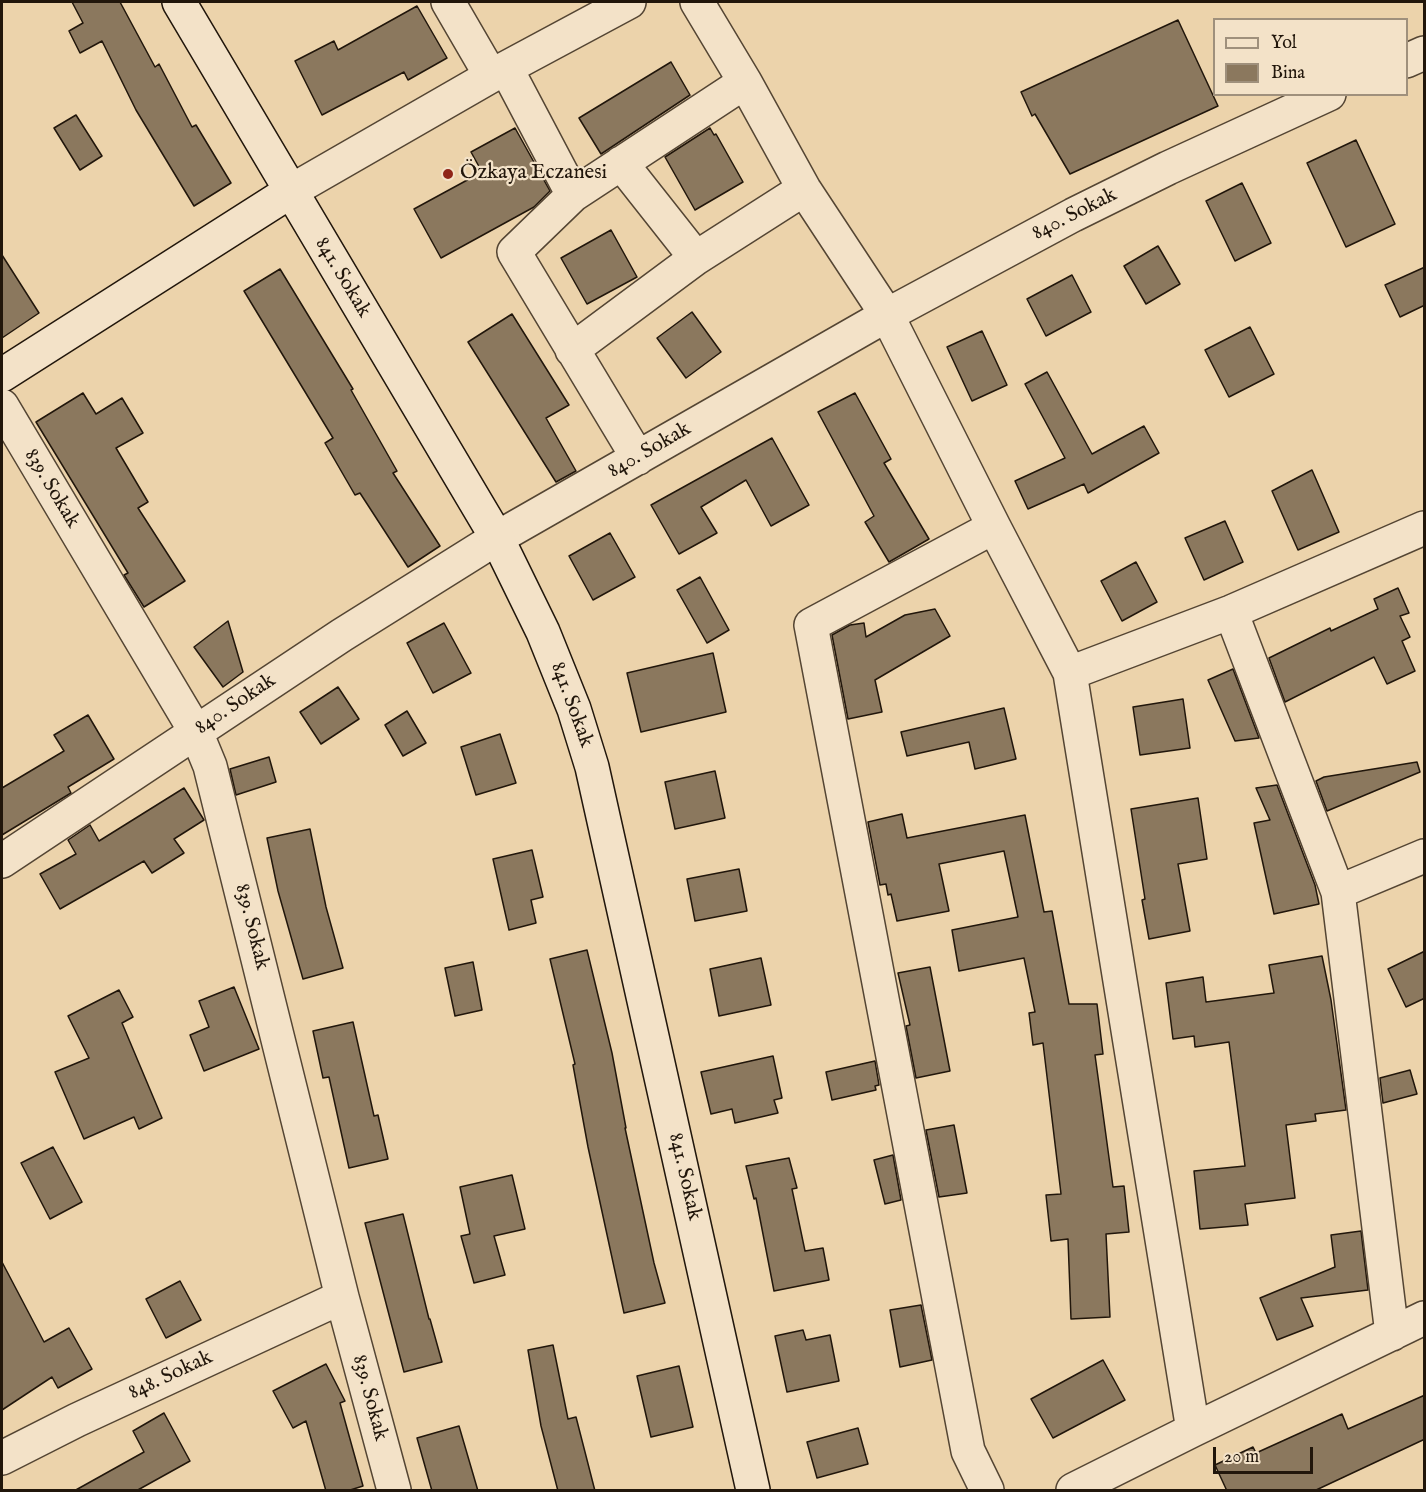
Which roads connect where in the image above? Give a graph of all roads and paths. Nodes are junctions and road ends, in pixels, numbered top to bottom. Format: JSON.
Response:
{"nodes":[{"id":1,"x":179,"y":2,"type":"edge"},
{"id":2,"x":448,"y":2,"type":"edge"},
{"id":3,"x":629,"y":2,"type":"edge"},
{"id":4,"x":696,"y":2,"type":"edge"},
{"id":5,"x":1425,"y":53,"type":"edge"},
{"id":6,"x":1408,"y":61,"type":"edge"},
{"id":7,"x":499,"y":72,"type":"junction"},
{"id":8,"x":745,"y":82,"type":"junction"},
{"id":9,"x":1325,"y":96,"type":"edge"},
{"id":10,"x":621,"y":163,"type":"junction"},
{"id":11,"x":804,"y":189,"type":"junction"},
{"id":12,"x":291,"y":191,"type":"junction"},
{"id":13,"x":573,"y":195,"type":"junction"},
{"id":14,"x":696,"y":258,"type":"junction"},
{"id":15,"x":887,"y":315,"type":"junction"},
{"id":16,"x":572,"y":350,"type":"junction"},
{"id":17,"x":2,"y":375,"type":"edge"},
{"id":18,"x":2,"y":406,"type":"edge"},
{"id":19,"x":638,"y":458,"type":"junction"},
{"id":20,"x":994,"y":527,"type":"junction"},
{"id":21,"x":1425,"y":528,"type":"edge"},
{"id":22,"x":497,"y":538,"type":"junction"},
{"id":23,"x":1231,"y":612,"type":"junction"},
{"id":24,"x":1070,"y":673,"type":"junction"},
{"id":25,"x":196,"y":732,"type":"junction"},
{"id":26,"x":1425,"y":856,"type":"edge"},
{"id":27,"x":2,"y":861,"type":"edge"},
{"id":28,"x":1338,"y":892,"type":"junction"},
{"id":29,"x":342,"y":1297,"type":"junction"},
{"id":30,"x":1425,"y":1318,"type":"edge"},
{"id":31,"x":1392,"y":1334,"type":"junction"},
{"id":32,"x":1193,"y":1430,"type":"junction"},
{"id":33,"x":2,"y":1458,"type":"edge"},
{"id":34,"x":394,"y":1491,"type":"edge"},
{"id":35,"x":753,"y":1491,"type":"edge"},
{"id":36,"x":987,"y":1491,"type":"edge"},
{"id":37,"x":1073,"y":1491,"type":"edge"}],
"edges":[{"from":1,"to":12,"type":"street","name":"841. Sokak"},
{"from":2,"to":7,"type":"street"},
{"from":3,"to":7,"type":"street"},
{"from":4,"to":8,"type":"street"},
{"from":5,"to":6,"type":"street"},
{"from":7,"to":12,"type":"street"},
{"from":7,"to":13,"type":"street"},
{"from":8,"to":10,"type":"street"},
{"from":8,"to":11,"type":"street"},
{"from":9,"to":15,"type":"street","name":"840. Sokak"},
{"from":10,"to":13,"type":"street"},
{"from":10,"to":14,"type":"street"},
{"from":11,"to":14,"type":"street"},
{"from":11,"to":15,"type":"street"},
{"from":12,"to":17,"type":"street"},
{"from":12,"to":22,"type":"street","name":"841. Sokak"},
{"from":13,"to":16,"type":"street"},
{"from":14,"to":16,"type":"street"},
{"from":15,"to":19,"type":"street","name":"840. Sokak"},
{"from":15,"to":20,"type":"street"},
{"from":16,"to":19,"type":"street"},
{"from":18,"to":25,"type":"street","name":"839. Sokak"},
{"from":19,"to":22,"type":"street","name":"840. Sokak"},
{"from":20,"to":24,"type":"street"},
{"from":20,"to":36,"type":"street"},
{"from":21,"to":23,"type":"street"},
{"from":22,"to":25,"type":"street","name":"840. Sokak"},
{"from":22,"to":35,"type":"street","name":"841. Sokak"},
{"from":23,"to":24,"type":"street"},
{"from":23,"to":28,"type":"street"},
{"from":24,"to":32,"type":"street"},
{"from":25,"to":27,"type":"street","name":"840. Sokak"},
{"from":25,"to":29,"type":"street","name":"839. Sokak"},
{"from":26,"to":28,"type":"street"},
{"from":28,"to":31,"type":"street"},
{"from":29,"to":33,"type":"street","name":"848. Sokak"},
{"from":29,"to":34,"type":"street","name":"839. Sokak"},
{"from":30,"to":31,"type":"street"},
{"from":31,"to":32,"type":"street"},
{"from":32,"to":37,"type":"street"}]}
